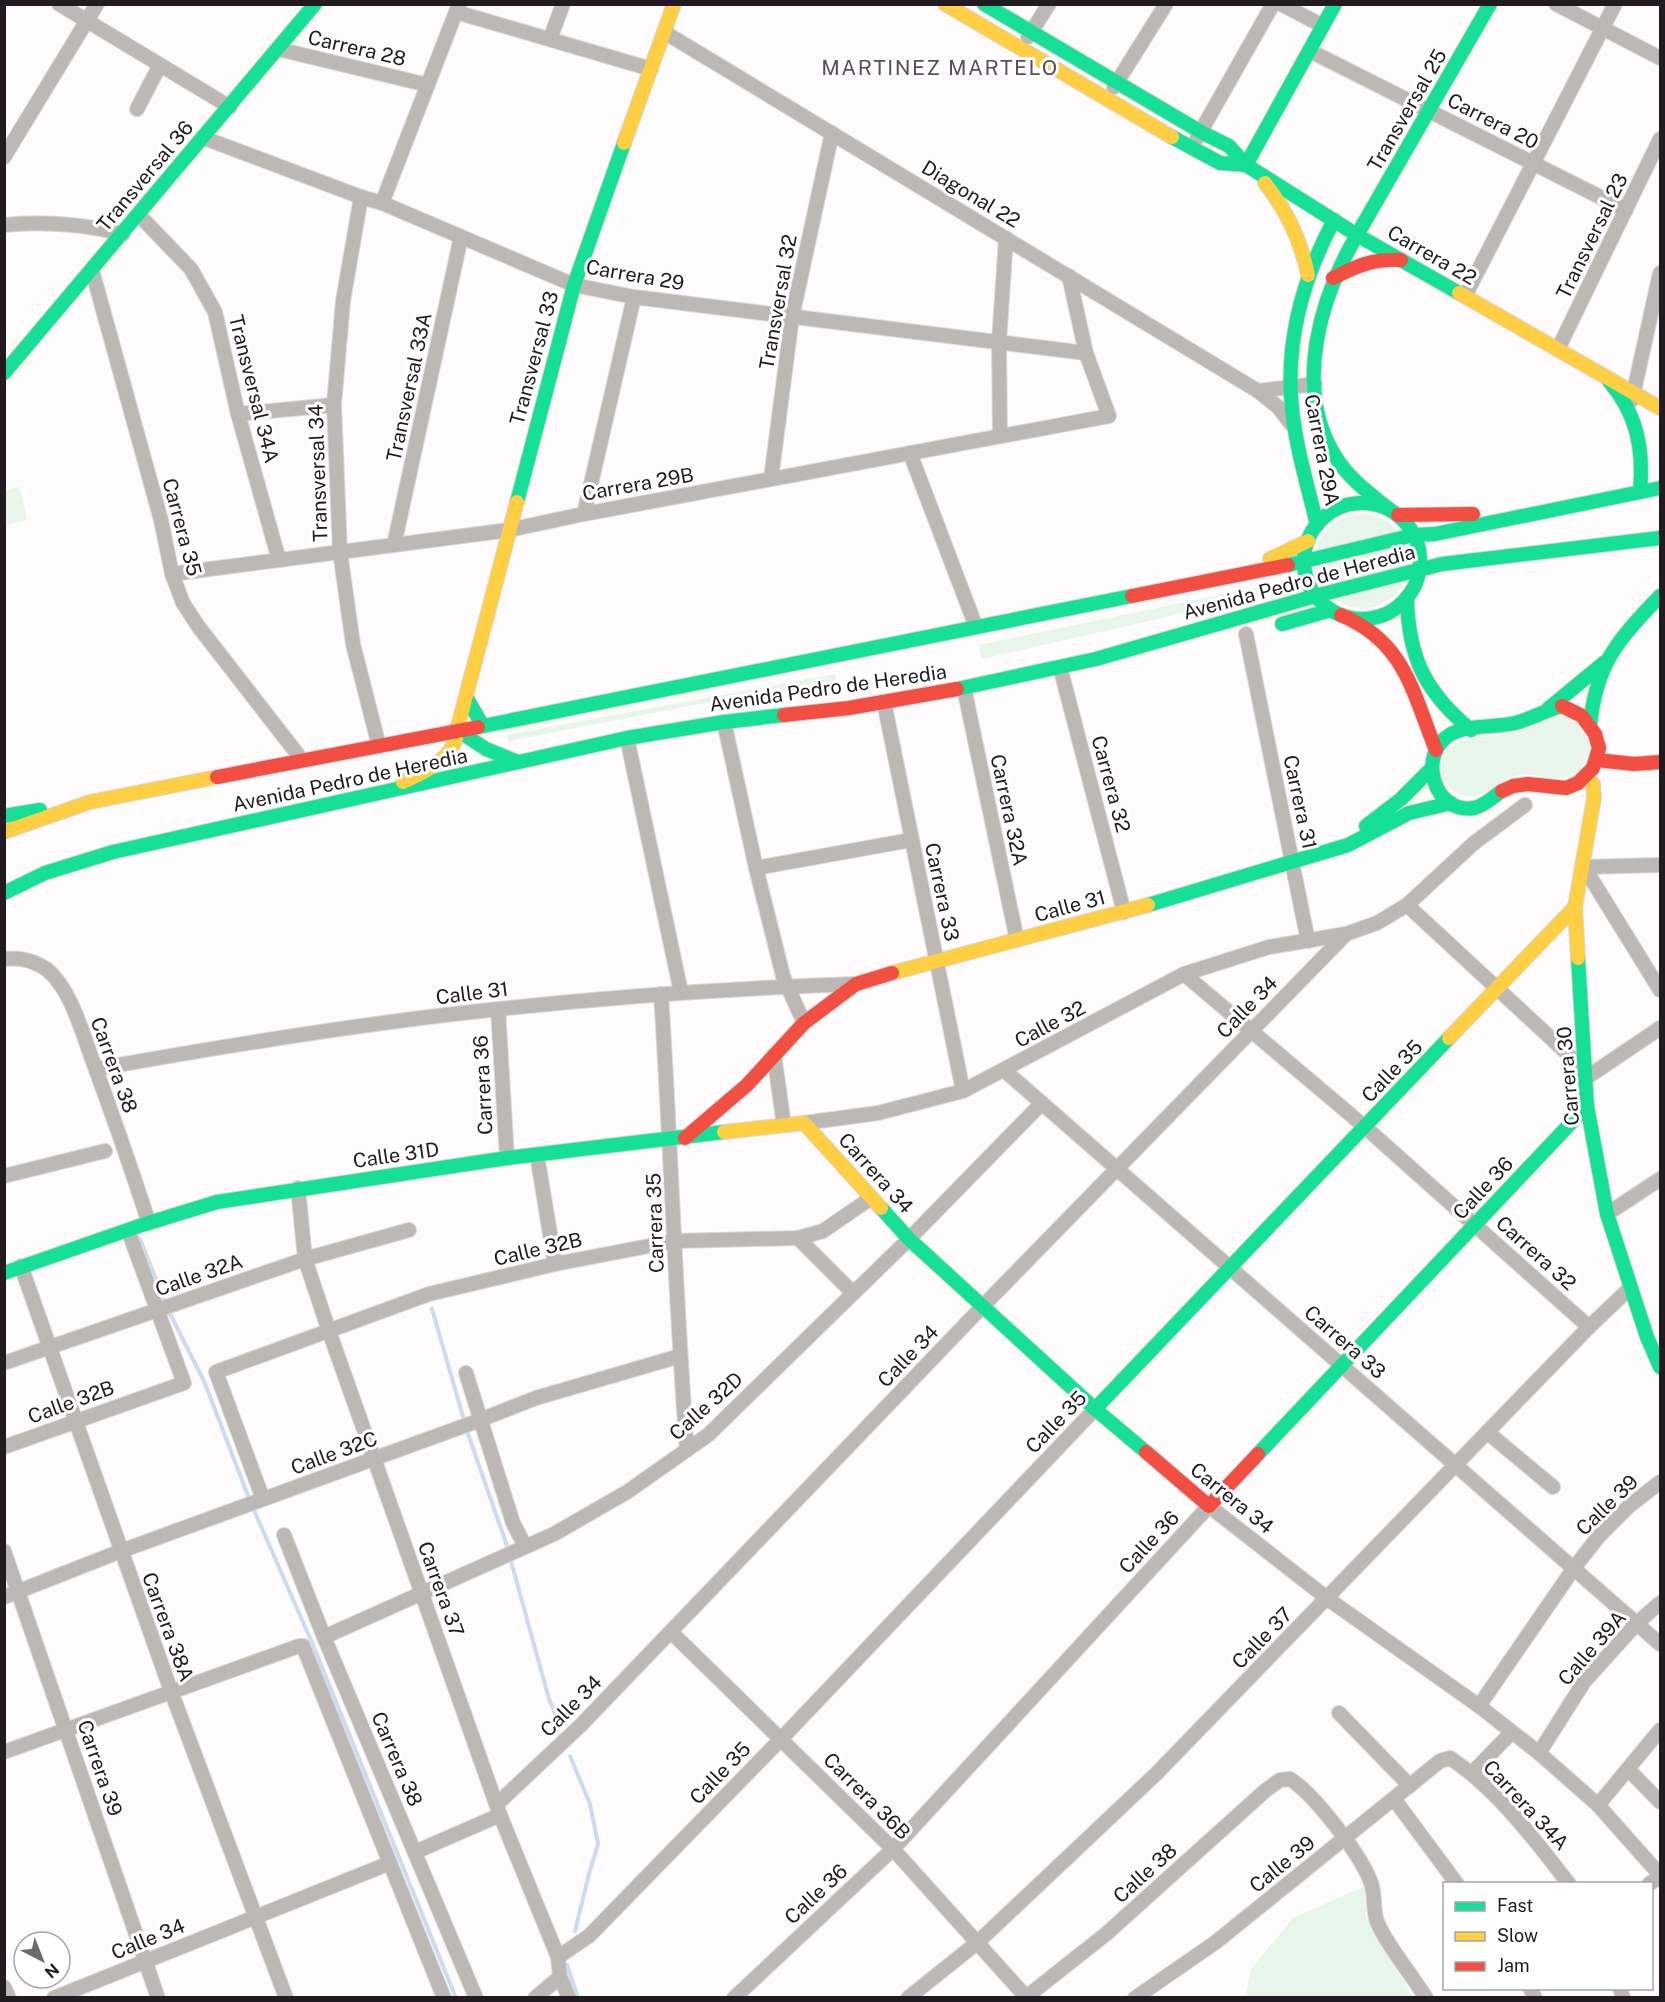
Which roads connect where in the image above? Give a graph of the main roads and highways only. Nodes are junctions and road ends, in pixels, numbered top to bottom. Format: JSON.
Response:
{"nodes":[{"id":1,"x":315,"y":4,"type":"edge"},
{"id":2,"x":674,"y":4,"type":"edge"},
{"id":3,"x":945,"y":4,"type":"edge"},
{"id":4,"x":984,"y":4,"type":"edge"},
{"id":5,"x":1335,"y":4,"type":"edge"},
{"id":6,"x":1490,"y":4,"type":"edge"},
{"id":7,"x":1245,"y":165,"type":"junction"},
{"id":8,"x":1334,"y":220,"type":"junction"},
{"id":9,"x":1358,"y":235,"type":"junction"},
{"id":10,"x":1401,"y":260,"type":"junction"},
{"id":11,"x":1308,"y":275,"type":"junction"},
{"id":12,"x":1333,"y":278,"type":"junction"},
{"id":13,"x":4,"y":373,"type":"edge"},
{"id":14,"x":1603,"y":374,"type":"junction"},
{"id":15,"x":1660,"y":408,"type":"edge"},
{"id":16,"x":1660,"y":488,"type":"edge"},
{"id":17,"x":1640,"y":492,"type":"junction"},
{"id":18,"x":1394,"y":513,"type":"junction"},
{"id":19,"x":1530,"y":513,"type":"junction"},
{"id":20,"x":1317,"y":525,"type":"junction"},
{"id":21,"x":1414,"y":535,"type":"junction"},
{"id":22,"x":1660,"y":538,"type":"edge"},
{"id":23,"x":1308,"y":541,"type":"junction"},
{"id":24,"x":1539,"y":553,"type":"junction"},
{"id":25,"x":1304,"y":561,"type":"junction"},
{"id":26,"x":1419,"y":570,"type":"junction"},
{"id":27,"x":1242,"y":574,"type":"junction"},
{"id":28,"x":1411,"y":591,"type":"junction"},
{"id":29,"x":1316,"y":596,"type":"junction"},
{"id":30,"x":1660,"y":596,"type":"edge"},
{"id":31,"x":1336,"y":613,"type":"junction"},
{"id":32,"x":1250,"y":632,"type":"road end"},
{"id":33,"x":1174,"y":651,"type":"dead end"},
{"id":34,"x":1096,"y":659,"type":"junction"},
{"id":35,"x":1605,"y":663,"type":"junction"},
{"id":36,"x":466,"y":697,"type":"junction"},
{"id":37,"x":1548,"y":709,"type":"junction"},
{"id":38,"x":483,"y":726,"type":"junction"},
{"id":39,"x":1590,"y":726,"type":"junction"},
{"id":40,"x":457,"y":730,"type":"junction"},
{"id":41,"x":1471,"y":730,"type":"junction"},
{"id":42,"x":1436,"y":750,"type":"junction"},
{"id":43,"x":1597,"y":760,"type":"junction"},
{"id":44,"x":518,"y":762,"type":"junction"},
{"id":45,"x":1660,"y":762,"type":"edge"},
{"id":46,"x":1431,"y":769,"type":"junction"},
{"id":47,"x":1586,"y":776,"type":"junction"},
{"id":48,"x":377,"y":795,"type":"junction"},
{"id":49,"x":90,"y":802,"type":"junction"},
{"id":50,"x":1451,"y":803,"type":"junction"},
{"id":51,"x":4,"y":816,"type":"edge"},
{"id":52,"x":4,"y":832,"type":"edge"},
{"id":53,"x":1292,"y":862,"type":"junction"},
{"id":54,"x":4,"y":893,"type":"edge"},
{"id":55,"x":1575,"y":907,"type":"junction"},
{"id":56,"x":1587,"y":1106,"type":"junction"},
{"id":57,"x":804,"y":1123,"type":"joint"},
{"id":58,"x":685,"y":1137,"type":"junction"},
{"id":59,"x":4,"y":1273,"type":"edge"},
{"id":60,"x":1660,"y":1367,"type":"edge"},
{"id":61,"x":1095,"y":1409,"type":"junction"},
{"id":62,"x":1209,"y":1506,"type":"joint"}],
"edges":[{"from":1,"to":13,"type":"main road","name":"Transversal 36"},
{"from":2,"to":36,"type":"main road","name":"Transversal 33"},
{"from":3,"to":7,"type":"main road","name":"Carrera 22"},
{"from":4,"to":7,"type":"main road","name":"Carrera 22"},
{"from":5,"to":7,"type":"main road"},
{"from":6,"to":9,"type":"main road","name":"Transversal 25"},
{"from":7,"to":8,"type":"main road","name":"Carrera 22"},
{"from":7,"to":11,"type":"main road","name":"Carrera 29A"},
{"from":8,"to":9,"type":"main road","name":"Carrera 22"},
{"from":8,"to":11,"type":"main road","name":"Carrera 29A"},
{"from":9,"to":10,"type":"main road","name":"Carrera 22"},
{"from":9,"to":12,"type":"main road","name":"Carrera 29A"},
{"from":10,"to":12,"type":"main road"},
{"from":10,"to":14,"type":"main road","name":"Carrera 22"},
{"from":11,"to":20,"type":"main road","name":"Carrera 29A"},
{"from":12,"to":18,"type":"main road","name":"Carrera 29A"},
{"from":14,"to":15,"type":"main road","name":"Carrera 22"},
{"from":14,"to":17,"type":"main road","name":"Carrera 22"},
{"from":16,"to":17,"type":"main road","name":"Avenida Pedro de Heredia"},
{"from":17,"to":19,"type":"main road","name":"Avenida Pedro de Heredia"},
{"from":18,"to":19,"type":"main road"},
{"from":18,"to":20,"type":"main road"},
{"from":18,"to":21,"type":"main road","name":"Carrera 29A"},
{"from":19,"to":21,"type":"main road","name":"Avenida Pedro de Heredia"},
{"from":20,"to":23,"type":"main road"},
{"from":21,"to":25,"type":"main road","name":"Avenida Pedro de Heredia"},
{"from":21,"to":26,"type":"main road"},
{"from":22,"to":24,"type":"main road","name":"Avenida Pedro de Heredia"},
{"from":23,"to":25,"type":"main road"},
{"from":23,"to":27,"type":"main road"},
{"from":24,"to":26,"type":"main road","name":"Avenida Pedro de Heredia"},
{"from":24,"to":28,"type":"main road"},
{"from":25,"to":27,"type":"main road","name":"Avenida Pedro de Heredia"},
{"from":25,"to":29,"type":"main road"},
{"from":26,"to":28,"type":"main road"},
{"from":26,"to":29,"type":"main road","name":"Avenida Pedro de Heredia"},
{"from":27,"to":38,"type":"main road","name":"Avenida Pedro de Heredia"},
{"from":28,"to":31,"type":"main road"},
{"from":28,"to":41,"type":"main road"},
{"from":29,"to":31,"type":"main road"},
{"from":29,"to":34,"type":"main road","name":"Avenida Pedro de Heredia"},
{"from":30,"to":35,"type":"main road"},
{"from":31,"to":32,"type":"main road"},
{"from":31,"to":42,"type":"main road"},
{"from":33,"to":34,"type":"main road"},
{"from":34,"to":44,"type":"main road","name":"Avenida Pedro de Heredia"},
{"from":35,"to":37,"type":"main road"},
{"from":35,"to":39,"type":"main road"},
{"from":36,"to":38,"type":"main road"},
{"from":36,"to":40,"type":"main road","name":"Transversal 33"},
{"from":37,"to":39,"type":"main road"},
{"from":37,"to":41,"type":"main road"},
{"from":38,"to":40,"type":"main road","name":"Avenida Pedro de Heredia"},
{"from":39,"to":43,"type":"main road"},
{"from":40,"to":44,"type":"main road"},
{"from":40,"to":48,"type":"main road","name":"Transversal 33"},
{"from":40,"to":49,"type":"main road","name":"Avenida Pedro de Heredia"},
{"from":41,"to":42,"type":"main road"},
{"from":42,"to":46,"type":"main road"},
{"from":43,"to":45,"type":"main road"},
{"from":43,"to":47,"type":"main road"},
{"from":44,"to":48,"type":"main road","name":"Avenida Pedro de Heredia"},
{"from":46,"to":50,"type":"main road"},
{"from":46,"to":53,"type":"main road","name":"Calle 31"},
{"from":47,"to":50,"type":"main road","name":"Calle 31"},
{"from":47,"to":55,"type":"main road","name":"Carrera 30"},
{"from":48,"to":54,"type":"main road","name":"Avenida Pedro de Heredia"},
{"from":49,"to":51,"type":"main road"},
{"from":49,"to":52,"type":"main road","name":"Avenida Pedro de Heredia"},
{"from":50,"to":53,"type":"main road","name":"Calle 31"},
{"from":53,"to":58,"type":"main road","name":"Calle 31"},
{"from":55,"to":56,"type":"main road","name":"Carrera 30"},
{"from":55,"to":61,"type":"main road","name":"Calle 35"},
{"from":56,"to":60,"type":"main road","name":"Carrera 30"},
{"from":56,"to":62,"type":"main road","name":"Calle 36"},
{"from":57,"to":58,"type":"main road","name":"Calle 31D"},
{"from":57,"to":61,"type":"main road","name":"Carrera 34"},
{"from":58,"to":59,"type":"main road","name":"Calle 31D"},
{"from":61,"to":62,"type":"main road","name":"Carrera 34"}]}
